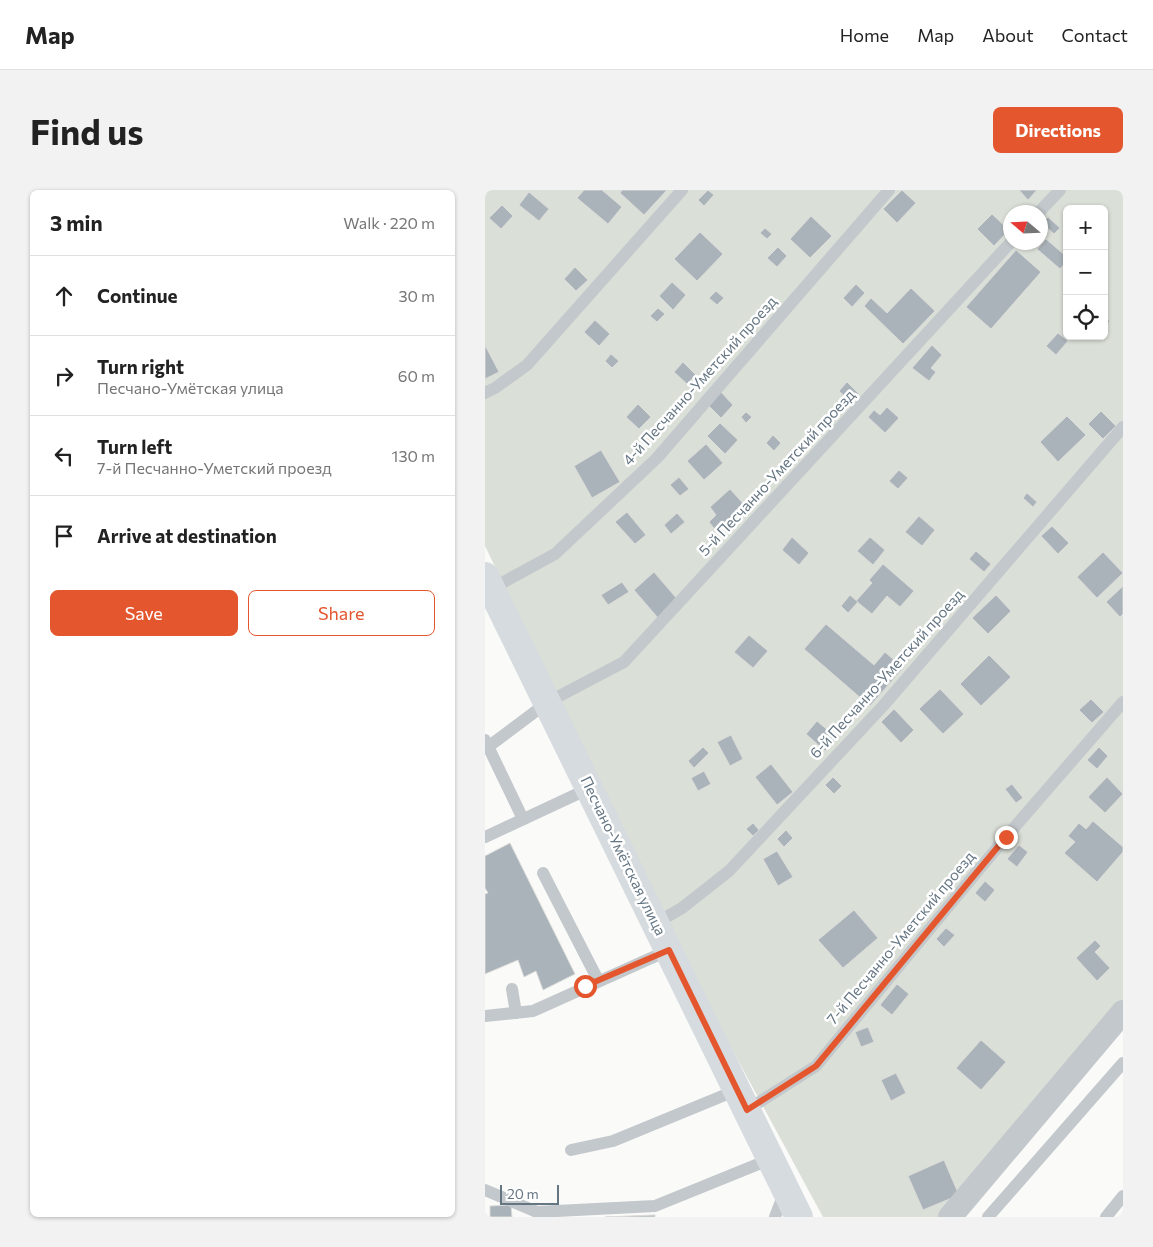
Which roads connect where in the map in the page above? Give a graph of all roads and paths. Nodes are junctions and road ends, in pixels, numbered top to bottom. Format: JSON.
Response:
{"nodes":[{"id":1,"x":682,"y":190,"type":"edge"},
{"id":2,"x":889,"y":190,"type":"edge"},
{"id":3,"x":1060,"y":190,"type":"edge"},
{"id":4,"x":1046,"y":205,"type":"edge"},
{"id":5,"x":1004,"y":250,"type":"edge"},
{"id":6,"x":485,"y":393,"type":"edge"},
{"id":7,"x":1123,"y":427,"type":"edge"},
{"id":8,"x":488,"y":582,"type":"edge"},
{"id":9,"x":548,"y":702,"type":"junction"},
{"id":10,"x":1123,"y":702,"type":"edge"},
{"id":11,"x":487,"y":744,"type":"edge"},
{"id":12,"x":590,"y":788,"type":"junction"},
{"id":13,"x":523,"y":819,"type":"junction"},
{"id":14,"x":487,"y":832,"type":"edge"},
{"id":15,"x":543,"y":873,"type":"dead end"},
{"id":16,"x":656,"y":923,"type":"junction"},
{"id":17,"x":669,"y":950,"type":"junction"},
{"id":18,"x":598,"y":980,"type":"junction"},
{"id":19,"x":512,"y":989,"type":"dead end"},
{"id":20,"x":516,"y":1012,"type":"junction"},
{"id":21,"x":1123,"y":1012,"type":"edge"},
{"id":22,"x":485,"y":1016,"type":"edge"},
{"id":23,"x":1123,"y":1063,"type":"edge"},
{"id":24,"x":742,"y":1100,"type":"junction"},
{"id":25,"x":571,"y":1150,"type":"dead end"},
{"id":26,"x":771,"y":1159,"type":"junction"},
{"id":27,"x":785,"y":1189,"type":"junction"},
{"id":28,"x":485,"y":1190,"type":"edge"},
{"id":29,"x":1123,"y":1196,"type":"edge"},
{"id":30,"x":775,"y":1217,"type":"edge"},
{"id":31,"x":799,"y":1217,"type":"edge"},
{"id":32,"x":950,"y":1217,"type":"edge"},
{"id":33,"x":988,"y":1217,"type":"edge"},
{"id":34,"x":1107,"y":1217,"type":"edge"}],
"edges":[{"from":1,"to":6,"type":"lane"},
{"from":2,"to":8,"type":"lane","name":"4-й Песчанно-Уметский проезд"},
{"from":3,"to":4,"type":"lane"},
{"from":5,"to":9,"type":"lane","name":"5-й Песчанно-Уметский проезд"},
{"from":7,"to":16,"type":"lane","name":"6-й Песчанно-Уметский проезд"},
{"from":8,"to":9,"type":"main road","name":"Песчано-Умётская улица"},
{"from":9,"to":11,"type":"lane","name":"5-й Песчанно-Уметский проезд"},
{"from":9,"to":12,"type":"main road","name":"Песчано-Умётская улица"},
{"from":10,"to":24,"type":"lane","name":"7-й Песчанно-Уметский проезд"},
{"from":11,"to":13,"type":"lane"},
{"from":12,"to":13,"type":"lane"},
{"from":12,"to":16,"type":"main road","name":"Песчано-Умётская улица"},
{"from":13,"to":14,"type":"lane"},
{"from":15,"to":18,"type":"lane"},
{"from":16,"to":17,"type":"main road","name":"Песчано-Умётская улица"},
{"from":17,"to":18,"type":"lane"},
{"from":17,"to":24,"type":"main road","name":"Песчано-Умётская улица"},
{"from":18,"to":20,"type":"lane"},
{"from":19,"to":20,"type":"lane"},
{"from":20,"to":22,"type":"lane"},
{"from":21,"to":32,"type":"street"},
{"from":23,"to":33,"type":"lane"},
{"from":24,"to":25,"type":"lane","name":"7-й Песчанно-Уметский проезд"},
{"from":24,"to":26,"type":"main road","name":"Песчано-Умётская улица"},
{"from":26,"to":27,"type":"main road","name":"Песчано-Умётская улица"},
{"from":26,"to":28,"type":"lane"},
{"from":27,"to":30,"type":"lane"},
{"from":27,"to":31,"type":"main road","name":"Песчано-Умётская улица"},
{"from":29,"to":34,"type":"lane"}]}
